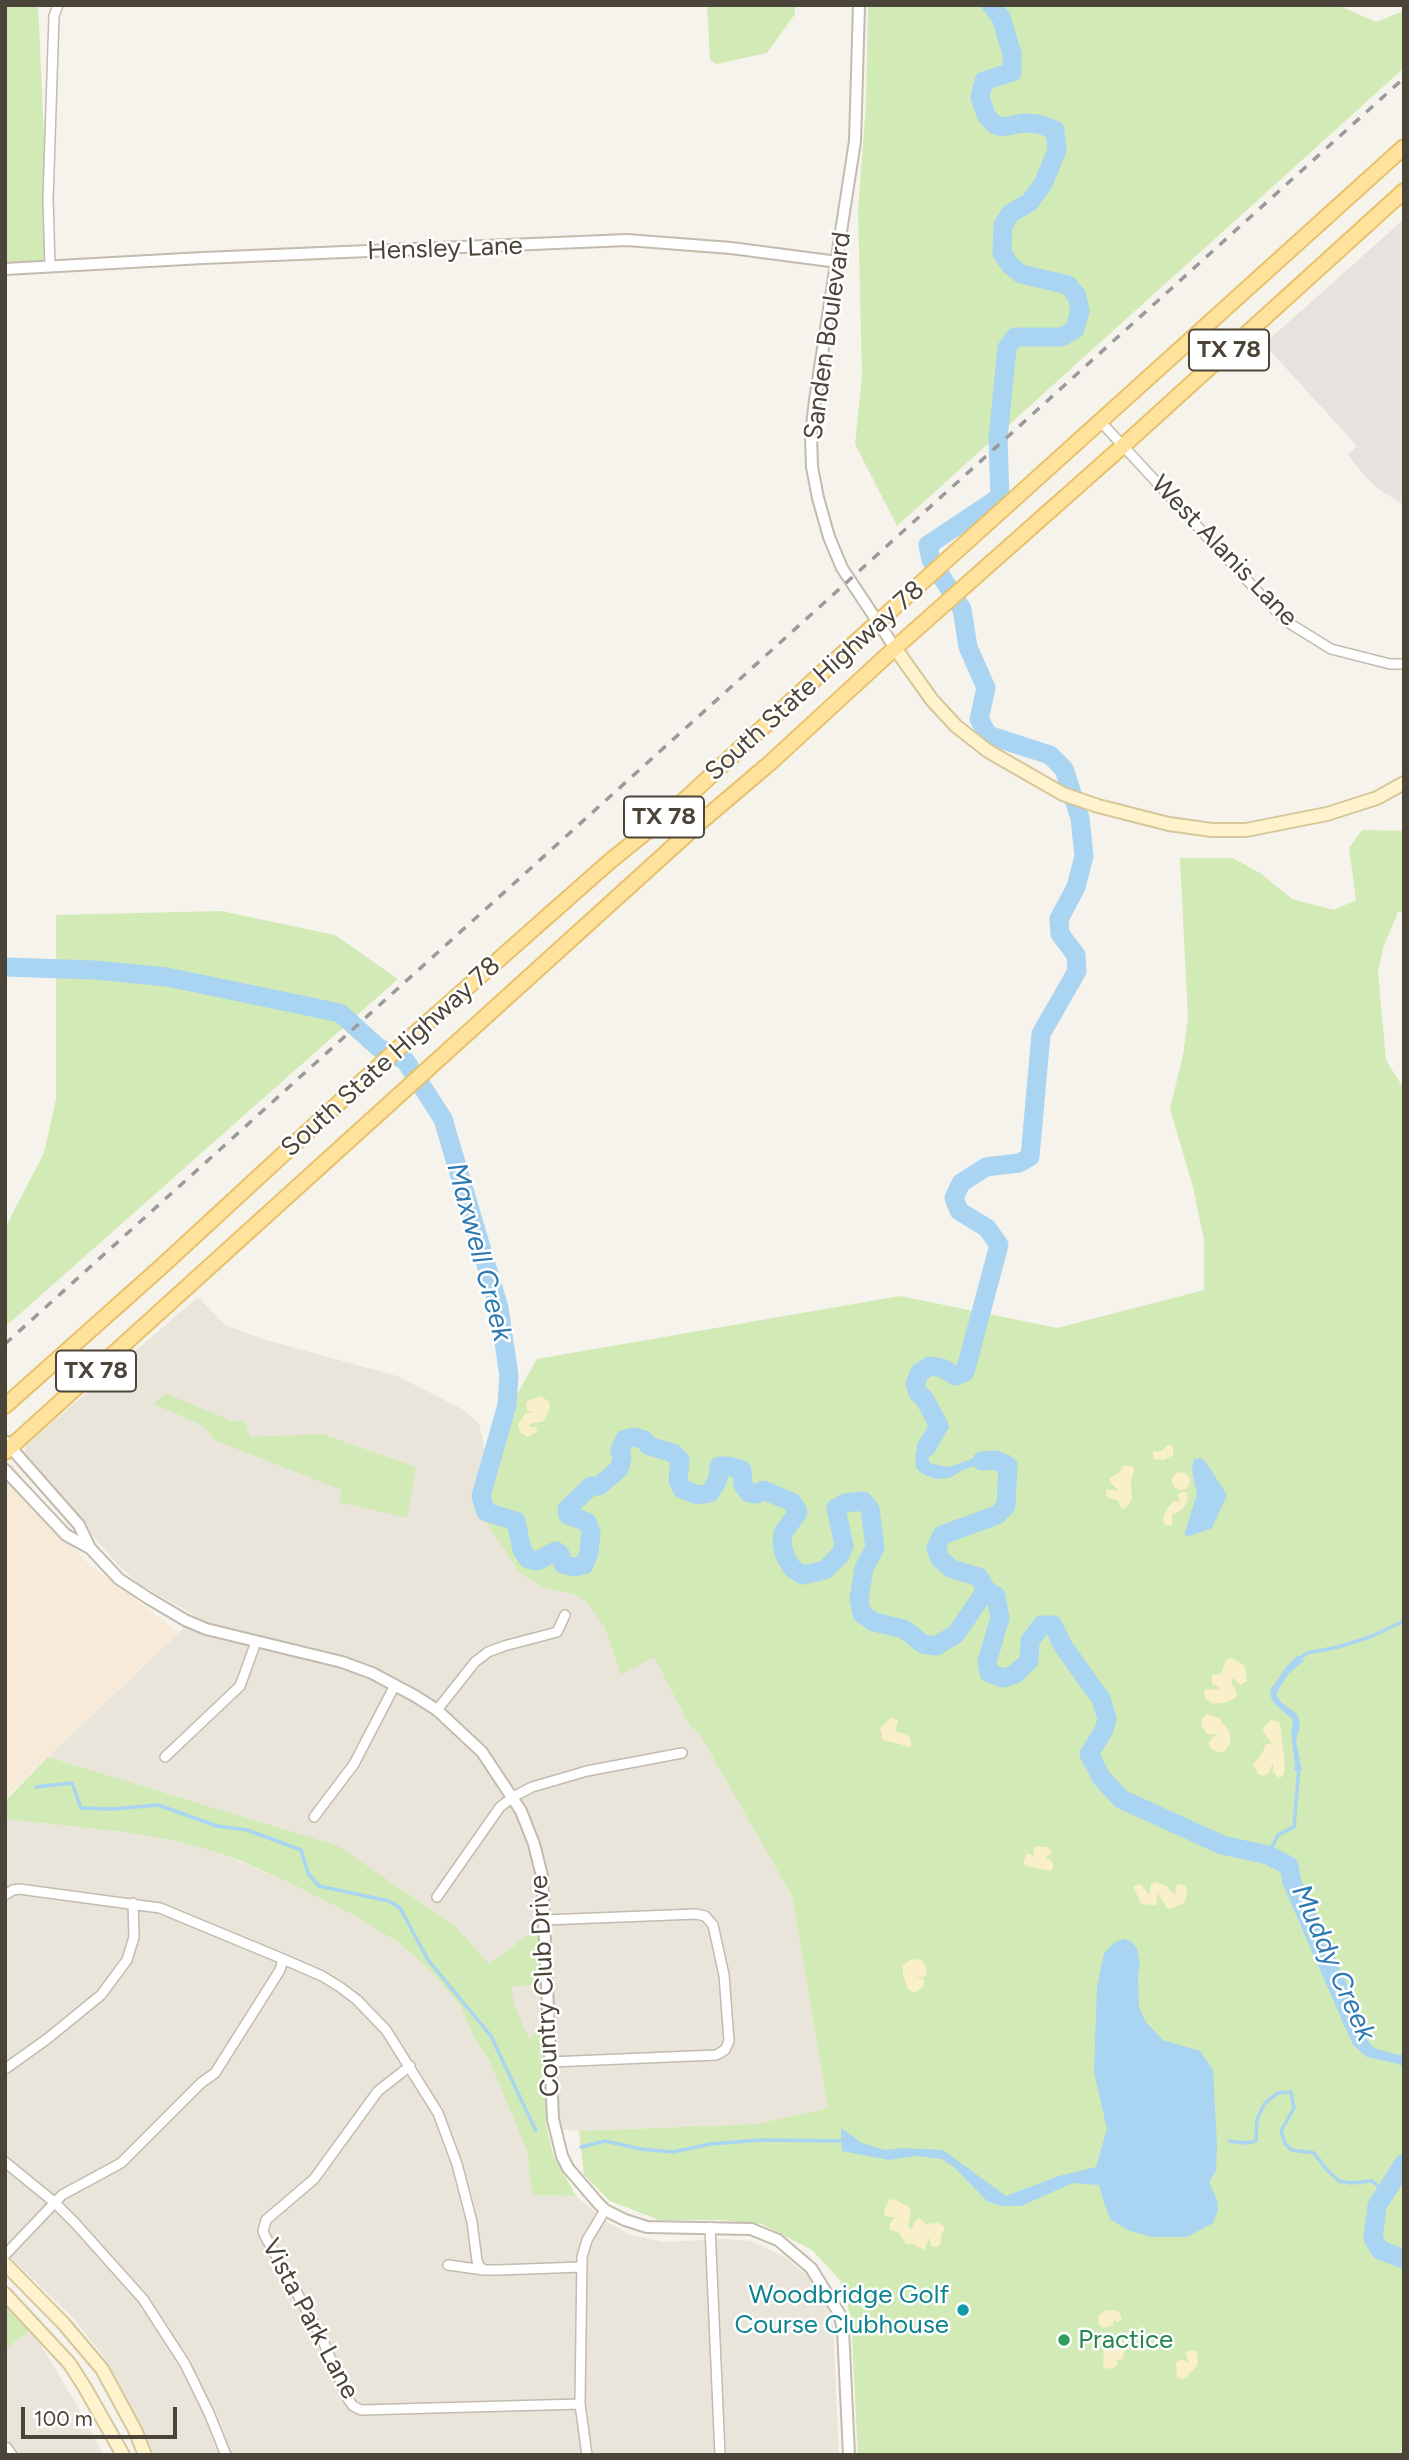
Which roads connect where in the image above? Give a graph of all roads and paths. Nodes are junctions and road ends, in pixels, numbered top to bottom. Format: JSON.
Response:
{"nodes":[{"id":1,"x":58,"y":5,"type":"edge"},
{"id":2,"x":859,"y":5,"type":"edge"},
{"id":3,"x":1404,"y":147,"type":"edge"},
{"id":4,"x":1404,"y":191,"type":"edge"},
{"id":5,"x":838,"y":262,"type":"junction"},
{"id":6,"x":50,"y":266,"type":"junction"},
{"id":7,"x":5,"y":269,"type":"edge"},
{"id":8,"x":1100,"y":421,"type":"junction"},
{"id":9,"x":1124,"y":445,"type":"junction"},
{"id":10,"x":877,"y":623,"type":"junction"},
{"id":11,"x":895,"y":648,"type":"junction"},
{"id":12,"x":1404,"y":664,"type":"edge"},
{"id":13,"x":1404,"y":783,"type":"edge"},
{"id":14,"x":5,"y":1406,"type":"edge"},
{"id":15,"x":7,"y":1447,"type":"edge"},
{"id":16,"x":5,"y":1470,"type":"edge"},
{"id":17,"x":62,"y":1505,"type":"junction"},
{"id":18,"x":49,"y":1517,"type":"junction"},
{"id":19,"x":90,"y":1548,"type":"junction"},
{"id":20,"x":565,"y":1615,"type":"dead end"},
{"id":21,"x":256,"y":1642,"type":"junction"},
{"id":22,"x":395,"y":1685,"type":"junction"},
{"id":23,"x":437,"y":1710,"type":"junction"},
{"id":24,"x":682,"y":1753,"type":"dead end"},
{"id":25,"x":165,"y":1757,"type":"dead end"},
{"id":26,"x":513,"y":1797,"type":"junction"},
{"id":27,"x":314,"y":1817,"type":"dead end"},
{"id":28,"x":5,"y":1895,"type":"edge"},
{"id":29,"x":436,"y":1897,"type":"dead end"},
{"id":30,"x":133,"y":1903,"type":"junction"},
{"id":31,"x":545,"y":1920,"type":"junction"},
{"id":32,"x":283,"y":1959,"type":"junction"},
{"id":33,"x":550,"y":2062,"type":"junction"},
{"id":34,"x":410,"y":2066,"type":"junction"},
{"id":35,"x":5,"y":2069,"type":"edge"},
{"id":36,"x":5,"y":2162,"type":"edge"},
{"id":37,"x":54,"y":2202,"type":"junction"},
{"id":38,"x":605,"y":2210,"type":"junction"},
{"id":39,"x":710,"y":2227,"type":"junction"},
{"id":40,"x":5,"y":2255,"type":"edge"},
{"id":41,"x":5,"y":2264,"type":"edge"},
{"id":42,"x":448,"y":2265,"type":"dead end"},
{"id":43,"x":582,"y":2267,"type":"junction"},
{"id":44,"x":485,"y":2270,"type":"junction"},
{"id":45,"x":5,"y":2294,"type":"edge"},
{"id":46,"x":580,"y":2404,"type":"junction"},
{"id":47,"x":122,"y":2455,"type":"edge"},
{"id":48,"x":145,"y":2455,"type":"edge"},
{"id":49,"x":226,"y":2455,"type":"edge"},
{"id":50,"x":587,"y":2455,"type":"edge"},
{"id":51,"x":720,"y":2455,"type":"edge"},
{"id":52,"x":849,"y":2455,"type":"edge"}],
"edges":[{"from":1,"to":6,"type":"street"},
{"from":2,"to":5,"type":"street","name":"Sanden Boulevard"},
{"from":3,"to":8,"type":"main road","name":"South State Highway 78","number":"TX 78"},
{"from":4,"to":9,"type":"main road","name":"South State Highway 78","number":"TX 78"},
{"from":5,"to":6,"type":"street","name":"Hensley Lane"},
{"from":5,"to":10,"type":"street","name":"Sanden Boulevard"},
{"from":6,"to":7,"type":"street","name":"Hensley Lane"},
{"from":8,"to":9,"type":"street","name":"West Alanis Lane"},
{"from":8,"to":10,"type":"main road","name":"South State Highway 78","number":"TX 78"},
{"from":9,"to":11,"type":"main road","name":"South State Highway 78","number":"TX 78"},
{"from":9,"to":12,"type":"street","name":"West Alanis Lane"},
{"from":10,"to":11,"type":"street","name":"Sanden Boulevard"},
{"from":10,"to":14,"type":"main road","name":"South State Highway 78","number":"TX 78"},
{"from":11,"to":13,"type":"main road"},
{"from":11,"to":15,"type":"main road","name":"South State Highway 78","number":"TX 78"},
{"from":15,"to":17,"type":"street","name":"Country Club Drive"},
{"from":16,"to":18,"type":"street","name":"Country Club Drive"},
{"from":17,"to":18,"type":"street"},
{"from":17,"to":19,"type":"street","name":"Country Club Drive"},
{"from":18,"to":19,"type":"street","name":"Country Club Drive"},
{"from":19,"to":21,"type":"street","name":"Country Club Drive"},
{"from":20,"to":23,"type":"street"},
{"from":21,"to":22,"type":"street","name":"Country Club Drive"},
{"from":21,"to":25,"type":"street"},
{"from":22,"to":23,"type":"street","name":"Country Club Drive"},
{"from":22,"to":27,"type":"street"},
{"from":23,"to":26,"type":"street","name":"Country Club Drive"},
{"from":24,"to":26,"type":"street"},
{"from":26,"to":29,"type":"street"},
{"from":26,"to":31,"type":"street","name":"Country Club Drive"},
{"from":28,"to":30,"type":"street"},
{"from":30,"to":32,"type":"street"},
{"from":30,"to":35,"type":"street"},
{"from":31,"to":33,"type":"street","name":"Country Club Drive"},
{"from":31,"to":33,"type":"street"},
{"from":32,"to":34,"type":"street"},
{"from":32,"to":37,"type":"street"},
{"from":33,"to":38,"type":"street","name":"Country Club Drive"},
{"from":34,"to":44,"type":"street"},
{"from":34,"to":46,"type":"street","name":"Vista Park Lane"},
{"from":36,"to":37,"type":"street"},
{"from":37,"to":40,"type":"street"},
{"from":37,"to":49,"type":"street"},
{"from":38,"to":39,"type":"street","name":"Country Club Drive"},
{"from":38,"to":43,"type":"street"},
{"from":39,"to":51,"type":"street"},
{"from":39,"to":52,"type":"street","name":"Country Club Drive"},
{"from":41,"to":48,"type":"main road"},
{"from":42,"to":44,"type":"street"},
{"from":43,"to":44,"type":"street"},
{"from":43,"to":46,"type":"street"},
{"from":45,"to":47,"type":"main road"},
{"from":46,"to":50,"type":"street"}]}
